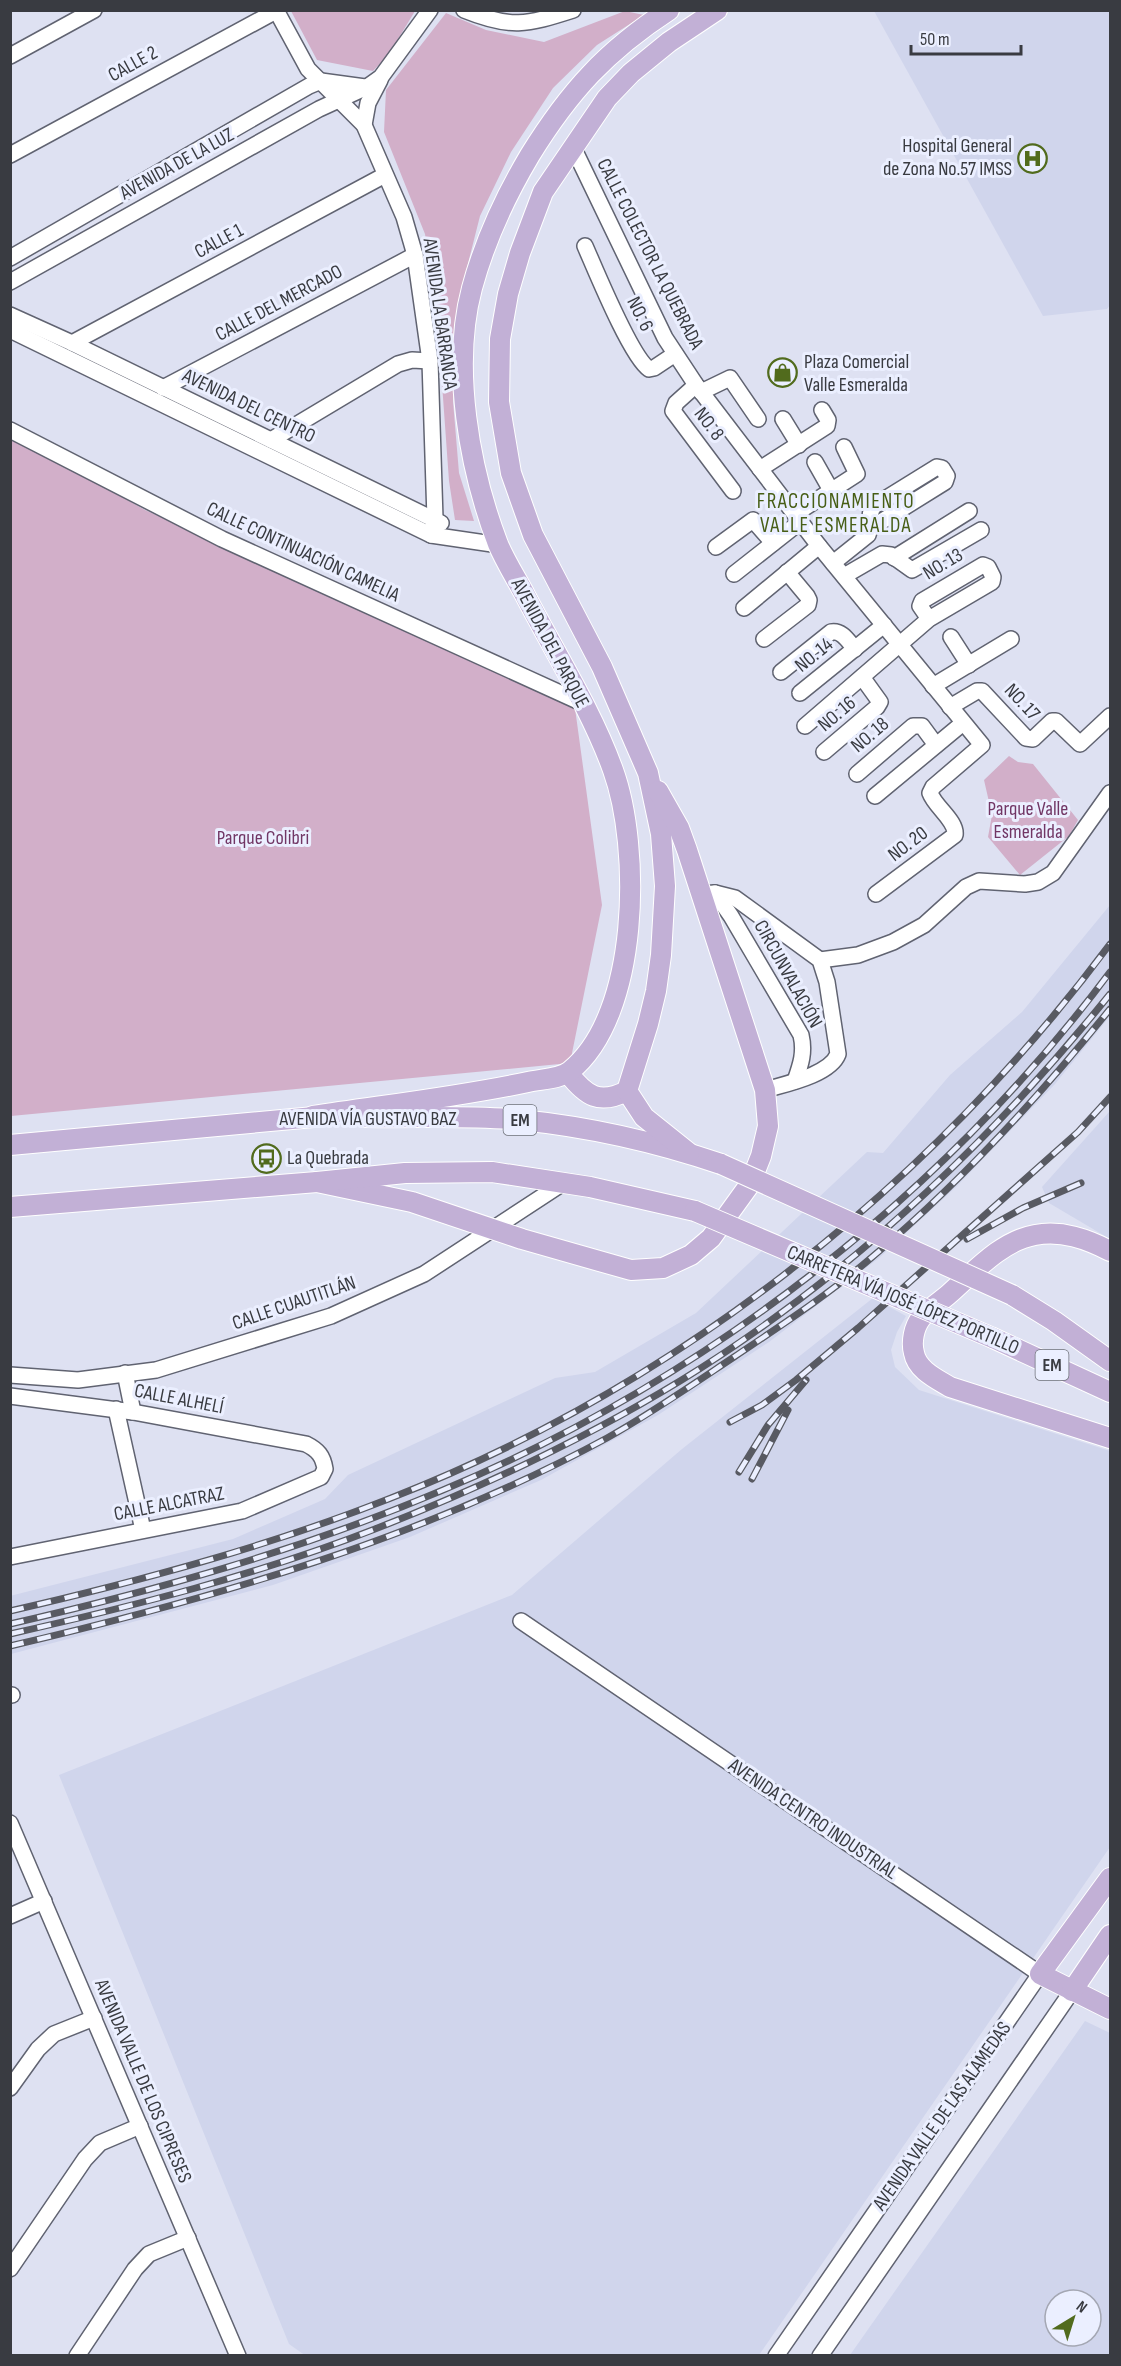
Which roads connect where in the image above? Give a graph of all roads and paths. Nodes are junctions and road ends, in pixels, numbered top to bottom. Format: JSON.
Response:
{"nodes":[{"id":1,"x":94,"y":10,"type":"edge"},
{"id":2,"x":430,"y":10,"type":"edge"},
{"id":3,"x":464,"y":10,"type":"edge"},
{"id":4,"x":573,"y":10,"type":"edge"},
{"id":5,"x":669,"y":10,"type":"edge"},
{"id":6,"x":717,"y":10,"type":"edge"},
{"id":7,"x":276,"y":11,"type":"edge"},
{"id":8,"x":484,"y":14,"type":"edge"},
{"id":9,"x":10,"y":56,"type":"edge"},
{"id":10,"x":381,"y":77,"type":"junction"},
{"id":11,"x":321,"y":81,"type":"junction"},
{"id":12,"x":367,"y":87,"type":"junction"},
{"id":13,"x":339,"y":100,"type":"junction"},
{"id":14,"x":364,"y":124,"type":"junction"},
{"id":15,"x":573,"y":147,"type":"junction"},
{"id":16,"x":10,"y":155,"type":"edge"},
{"id":17,"x":386,"y":175,"type":"junction"},
{"id":18,"x":585,"y":246,"type":"dead end"},
{"id":19,"x":415,"y":255,"type":"junction"},
{"id":20,"x":10,"y":258,"type":"edge"},
{"id":21,"x":10,"y":282,"type":"edge"},
{"id":22,"x":10,"y":315,"type":"edge"},
{"id":23,"x":10,"y":330,"type":"edge"},
{"id":24,"x":72,"y":343,"type":"junction"},
{"id":25,"x":675,"y":354,"type":"junction"},
{"id":26,"x":430,"y":361,"type":"junction"},
{"id":27,"x":163,"y":388,"type":"junction"},
{"id":28,"x":698,"y":389,"type":"junction"},
{"id":29,"x":822,"y":410,"type":"dead end"},
{"id":30,"x":759,"y":419,"type":"dead end"},
{"id":31,"x":783,"y":419,"type":"dead end"},
{"id":32,"x":10,"y":429,"type":"edge"},
{"id":33,"x":271,"y":440,"type":"junction"},
{"id":34,"x":799,"y":445,"type":"junction"},
{"id":35,"x":844,"y":447,"type":"dead end"},
{"id":36,"x":815,"y":462,"type":"dead end"},
{"id":37,"x":760,"y":469,"type":"junction"},
{"id":38,"x":733,"y":490,"type":"dead end"},
{"id":39,"x":832,"y":492,"type":"junction"},
{"id":40,"x":969,"y":512,"type":"dead end"},
{"id":41,"x":797,"y":518,"type":"junction"},
{"id":42,"x":435,"y":519,"type":"junction"},
{"id":43,"x":871,"y":528,"type":"junction"},
{"id":44,"x":981,"y":530,"type":"dead end"},
{"id":45,"x":431,"y":535,"type":"junction"},
{"id":46,"x":466,"y":540,"type":"junction"},
{"id":47,"x":772,"y":543,"type":"junction"},
{"id":48,"x":499,"y":545,"type":"junction"},
{"id":49,"x":819,"y":546,"type":"junction"},
{"id":50,"x":716,"y":548,"type":"dead end"},
{"id":51,"x":894,"y":558,"type":"junction"},
{"id":52,"x":833,"y":563,"type":"junction"},
{"id":53,"x":787,"y":572,"type":"junction"},
{"id":54,"x":734,"y":574,"type":"dead end"},
{"id":55,"x":844,"y":576,"type":"junction"},
{"id":56,"x":744,"y":608,"type":"dead end"},
{"id":57,"x":929,"y":618,"type":"dead end"},
{"id":58,"x":884,"y":625,"type":"junction"},
{"id":59,"x":951,"y":637,"type":"dead end"},
{"id":60,"x":764,"y":639,"type":"dead end"},
{"id":61,"x":1011,"y":639,"type":"dead end"},
{"id":62,"x":900,"y":645,"type":"junction"},
{"id":63,"x":855,"y":649,"type":"junction"},
{"id":64,"x":969,"y":665,"type":"junction"},
{"id":65,"x":781,"y":672,"type":"dead end"},
{"id":66,"x":862,"y":677,"type":"junction"},
{"id":67,"x":933,"y":687,"type":"junction"},
{"id":68,"x":800,"y":693,"type":"dead end"},
{"id":69,"x":582,"y":703,"type":"junction"},
{"id":70,"x":950,"y":707,"type":"junction"},
{"id":71,"x":1110,"y":716,"type":"edge"},
{"id":72,"x":963,"y":723,"type":"junction"},
{"id":73,"x":805,"y":726,"type":"dead end"},
{"id":74,"x":936,"y":745,"type":"junction"},
{"id":75,"x":982,"y":746,"type":"joint"},
{"id":76,"x":824,"y":752,"type":"dead end"},
{"id":77,"x":648,"y":773,"type":"junction"},
{"id":78,"x":857,"y":774,"type":"dead end"},
{"id":79,"x":1110,"y":793,"type":"edge"},
{"id":80,"x":875,"y":796,"type":"dead end"},
{"id":81,"x":707,"y":894,"type":"junction"},
{"id":82,"x":876,"y":894,"type":"dead end"},
{"id":83,"x":820,"y":960,"type":"junction"},
{"id":84,"x":568,"y":1073,"type":"junction"},
{"id":85,"x":795,"y":1081,"type":"junction"},
{"id":86,"x":765,"y":1090,"type":"junction"},
{"id":87,"x":627,"y":1091,"type":"junction"},
{"id":88,"x":314,"y":1116,"type":"junction"},
{"id":89,"x":10,"y":1145,"type":"edge"},
{"id":90,"x":689,"y":1153,"type":"junction"},
{"id":91,"x":317,"y":1182,"type":"junction"},
{"id":92,"x":563,"y":1183,"type":"junction"},
{"id":93,"x":10,"y":1207,"type":"edge"},
{"id":94,"x":495,"y":1229,"type":"junction"},
{"id":95,"x":1110,"y":1251,"type":"edge"},
{"id":96,"x":1054,"y":1320,"type":"junction"},
{"id":97,"x":1110,"y":1345,"type":"edge"},
{"id":98,"x":1110,"y":1361,"type":"edge"},
{"id":99,"x":125,"y":1373,"type":"junction"},
{"id":100,"x":10,"y":1375,"type":"edge"},
{"id":101,"x":1110,"y":1392,"type":"edge"},
{"id":102,"x":10,"y":1395,"type":"edge"},
{"id":103,"x":116,"y":1409,"type":"junction"},
{"id":104,"x":134,"y":1412,"type":"junction"},
{"id":105,"x":1110,"y":1438,"type":"edge"},
{"id":106,"x":326,"y":1469,"type":"joint"},
{"id":107,"x":143,"y":1530,"type":"junction"},
{"id":108,"x":10,"y":1557,"type":"edge"},
{"id":109,"x":522,"y":1621,"type":"dead end"},
{"id":110,"x":11,"y":1825,"type":"edge"},
{"id":111,"x":1110,"y":1878,"type":"edge"},
{"id":112,"x":44,"y":1901,"type":"junction"},
{"id":113,"x":10,"y":1916,"type":"edge"},
{"id":114,"x":1110,"y":1935,"type":"edge"},
{"id":115,"x":1040,"y":1974,"type":"junction"},
{"id":116,"x":1072,"y":1991,"type":"junction"},
{"id":117,"x":1110,"y":2009,"type":"edge"},
{"id":118,"x":94,"y":2018,"type":"junction"},
{"id":119,"x":10,"y":2088,"type":"edge"},
{"id":120,"x":140,"y":2126,"type":"junction"},
{"id":121,"x":188,"y":2238,"type":"junction"},
{"id":122,"x":10,"y":2269,"type":"edge"},
{"id":123,"x":77,"y":2355,"type":"edge"},
{"id":124,"x":236,"y":2355,"type":"edge"},
{"id":125,"x":776,"y":2355,"type":"edge"},
{"id":126,"x":820,"y":2355,"type":"edge"}],
"edges":[{"from":1,"to":9,"type":"street"},
{"from":2,"to":10,"type":"street","name":"AVENIDA DE LA LUZ"},
{"from":3,"to":8,"type":"street"},
{"from":4,"to":8,"type":"street"},
{"from":5,"to":48,"type":"main road","name":"AVENIDA DEL PARQUE"},
{"from":6,"to":15,"type":"main road","name":"AVENIDA DEL PARQUE"},
{"from":7,"to":11,"type":"street","name":"AVENIDA LA BARRANCA"},
{"from":7,"to":16,"type":"street","name":"CALLE 2"},
{"from":10,"to":12,"type":"street","name":"AVENIDA DE LA LUZ"},
{"from":10,"to":14,"type":"street"},
{"from":11,"to":12,"type":"street"},
{"from":11,"to":13,"type":"street","name":"AVENIDA LA BARRANCA"},
{"from":11,"to":20,"type":"street","name":"AVENIDA DE LA LUZ"},
{"from":12,"to":13,"type":"street","name":"AVENIDA DE LA LUZ"},
{"from":13,"to":14,"type":"street","name":"AVENIDA LA BARRANCA"},
{"from":13,"to":21,"type":"street","name":"AVENIDA DE LA LUZ"},
{"from":14,"to":17,"type":"street","name":"AVENIDA LA BARRANCA"},
{"from":15,"to":25,"type":"street","name":"CALLE COLECTOR LA QUEBRADA"},
{"from":15,"to":77,"type":"main road","name":"AVENIDA DEL PARQUE"},
{"from":17,"to":19,"type":"street","name":"AVENIDA LA BARRANCA"},
{"from":17,"to":24,"type":"street","name":"CALLE 1"},
{"from":18,"to":25,"type":"street","name":"NO. 6"},
{"from":19,"to":26,"type":"street","name":"AVENIDA LA BARRANCA"},
{"from":19,"to":27,"type":"street","name":"CALLE DEL MERCADO"},
{"from":22,"to":24,"type":"street","name":"AVENIDA DEL CENTRO"},
{"from":23,"to":45,"type":"street","name":"AVENIDA DEL CENTRO"},
{"from":24,"to":27,"type":"street","name":"AVENIDA DEL CENTRO"},
{"from":25,"to":28,"type":"street","name":"CALLE COLECTOR LA QUEBRADA"},
{"from":26,"to":33,"type":"street"},
{"from":26,"to":42,"type":"street","name":"AVENIDA LA BARRANCA"},
{"from":27,"to":33,"type":"street","name":"AVENIDA DEL CENTRO"},
{"from":28,"to":30,"type":"street"},
{"from":28,"to":37,"type":"street","name":"CALLE COLECTOR LA QUEBRADA"},
{"from":28,"to":38,"type":"street","name":"NO. 8"},
{"from":29,"to":34,"type":"street"},
{"from":31,"to":34,"type":"street"},
{"from":32,"to":69,"type":"street","name":"CALLE CONTINUACIÓN CAMELIA"},
{"from":33,"to":42,"type":"street","name":"AVENIDA DEL CENTRO"},
{"from":34,"to":37,"type":"street"},
{"from":35,"to":39,"type":"street"},
{"from":36,"to":39,"type":"street"},
{"from":37,"to":41,"type":"street","name":"CALLE COLECTOR LA QUEBRADA"},
{"from":39,"to":41,"type":"street"},
{"from":40,"to":51,"type":"street"},
{"from":41,"to":47,"type":"street"},
{"from":41,"to":49,"type":"street","name":"CALLE COLECTOR LA QUEBRADA"},
{"from":42,"to":45,"type":"street","name":"AVENIDA LA BARRANCA"},
{"from":42,"to":46,"type":"street","name":"AVENIDA DEL CENTRO"},
{"from":43,"to":43,"type":"street"},
{"from":43,"to":52,"type":"street"},
{"from":44,"to":51,"type":"street"},
{"from":45,"to":46,"type":"street","name":"AVENIDA DEL CENTRO"},
{"from":46,"to":48,"type":"street","name":"AVENIDA DEL CENTRO"},
{"from":47,"to":50,"type":"street"},
{"from":47,"to":54,"type":"street"},
{"from":48,"to":69,"type":"main road","name":"AVENIDA DEL PARQUE"},
{"from":49,"to":52,"type":"street","name":"CALLE COLECTOR LA QUEBRADA"},
{"from":49,"to":53,"type":"street"},
{"from":51,"to":55,"type":"street"},
{"from":52,"to":55,"type":"street","name":"CALLE COLECTOR LA QUEBRADA"},
{"from":53,"to":56,"type":"street"},
{"from":53,"to":60,"type":"street"},
{"from":55,"to":58,"type":"street","name":"CALLE COLECTOR LA QUEBRADA"},
{"from":57,"to":62,"type":"street"},
{"from":58,"to":62,"type":"street","name":"CALLE COLECTOR LA QUEBRADA"},
{"from":58,"to":63,"type":"street","name":"NO. 14"},
{"from":59,"to":64,"type":"street"},
{"from":61,"to":64,"type":"street"},
{"from":62,"to":66,"type":"street","name":"NO. 16"},
{"from":62,"to":67,"type":"street","name":"CALLE COLECTOR LA QUEBRADA"},
{"from":63,"to":65,"type":"street","name":"NO. 14"},
{"from":63,"to":68,"type":"street","name":"NO. 14"},
{"from":64,"to":67,"type":"street"},
{"from":66,"to":73,"type":"street","name":"NO. 16"},
{"from":66,"to":76,"type":"street","name":"NO. 16"},
{"from":67,"to":70,"type":"street","name":"CALLE COLECTOR LA QUEBRADA"},
{"from":69,"to":84,"type":"main road","name":"AVENIDA DEL PARQUE"},
{"from":70,"to":71,"type":"street","name":"NO. 17"},
{"from":70,"to":72,"type":"street","name":"CALLE COLECTOR LA QUEBRADA"},
{"from":72,"to":74,"type":"street"},
{"from":72,"to":75,"type":"street","name":"CALLE COLECTOR LA QUEBRADA"},
{"from":74,"to":78,"type":"street","name":"NO. 18"},
{"from":74,"to":80,"type":"street"},
{"from":75,"to":82,"type":"street","name":"NO. 20"},
{"from":77,"to":81,"type":"main road"},
{"from":77,"to":87,"type":"main road","name":"AVENIDA DEL PARQUE"},
{"from":79,"to":83,"type":"street","name":"CIRCUNVALACIÓN"},
{"from":81,"to":83,"type":"street","name":"CIRCUNVALACIÓN"},
{"from":81,"to":85,"type":"street","name":"CIRCUNVALACIÓN"},
{"from":81,"to":86,"type":"main road"},
{"from":83,"to":85,"type":"street","name":"CIRCUNVALACIÓN"},
{"from":84,"to":87,"type":"main road"},
{"from":84,"to":88,"type":"main road"},
{"from":85,"to":86,"type":"street","name":"CIRCUNVALACIÓN"},
{"from":86,"to":94,"type":"main road"},
{"from":87,"to":90,"type":"main road"},
{"from":88,"to":89,"type":"main road","name":"AVENIDA VÍA GUSTAVO BAZ","number":"EM"},
{"from":88,"to":90,"type":"main road","name":"AVENIDA VÍA GUSTAVO BAZ","number":"EM"},
{"from":90,"to":96,"type":"main road","name":"AVENIDA VÍA GUSTAVO BAZ","number":"EM","bridge":true},
{"from":91,"to":92,"type":"main road","number":"EM"},
{"from":91,"to":93,"type":"main road","number":"EM"},
{"from":91,"to":94,"type":"main road"},
{"from":92,"to":94,"type":"street","name":"CALLE CUAUTITLÁN"},
{"from":92,"to":101,"type":"main road","name":"CARRETERA VÍA JOSÉ LÓPEZ PORTILLO","number":"EM","bridge":true},
{"from":94,"to":99,"type":"street","name":"CALLE CUAUTITLÁN"},
{"from":95,"to":105,"type":"main road"},
{"from":96,"to":97,"type":"main road"},
{"from":96,"to":98,"type":"main road","number":"EM"},
{"from":99,"to":100,"type":"street","name":"CALLE CUAUTITLÁN"},
{"from":99,"to":104,"type":"street"},
{"from":102,"to":103,"type":"street","name":"CALLE ALHELÍ"},
{"from":103,"to":104,"type":"street","name":"CALLE ALHELÍ"},
{"from":103,"to":107,"type":"street"},
{"from":104,"to":106,"type":"street","name":"CALLE ALHELÍ"},
{"from":106,"to":107,"type":"street","name":"CALLE ALCATRAZ"},
{"from":107,"to":108,"type":"street","name":"CALLE ALCATRAZ"},
{"from":109,"to":115,"type":"street","name":"AVENIDA CENTRO INDUSTRIAL"},
{"from":110,"to":112,"type":"street","name":"AVENIDA VALLE DE LOS CIPRESES"},
{"from":111,"to":115,"type":"main road","name":"AVENIDA VALLE DE LAS ALAMEDAS"},
{"from":112,"to":113,"type":"street"},
{"from":112,"to":118,"type":"street","name":"AVENIDA VALLE DE LOS CIPRESES"},
{"from":114,"to":116,"type":"main road","name":"AVENIDA VALLE DE LAS ALAMEDAS"},
{"from":115,"to":116,"type":"main road","name":"AVENIDA CENTRO INDUSTRIAL"},
{"from":115,"to":125,"type":"street","name":"AVENIDA VALLE DE LAS ALAMEDAS"},
{"from":116,"to":117,"type":"main road","name":"AVENIDA CENTRO INDUSTRIAL"},
{"from":116,"to":126,"type":"street","name":"AVENIDA VALLE DE LAS ALAMEDAS"},
{"from":118,"to":119,"type":"street"},
{"from":118,"to":120,"type":"street","name":"AVENIDA VALLE DE LOS CIPRESES"},
{"from":120,"to":121,"type":"street","name":"AVENIDA VALLE DE LOS CIPRESES"},
{"from":120,"to":122,"type":"street"},
{"from":121,"to":123,"type":"street"},
{"from":121,"to":124,"type":"street","name":"AVENIDA VALLE DE LOS CIPRESES"}]}
